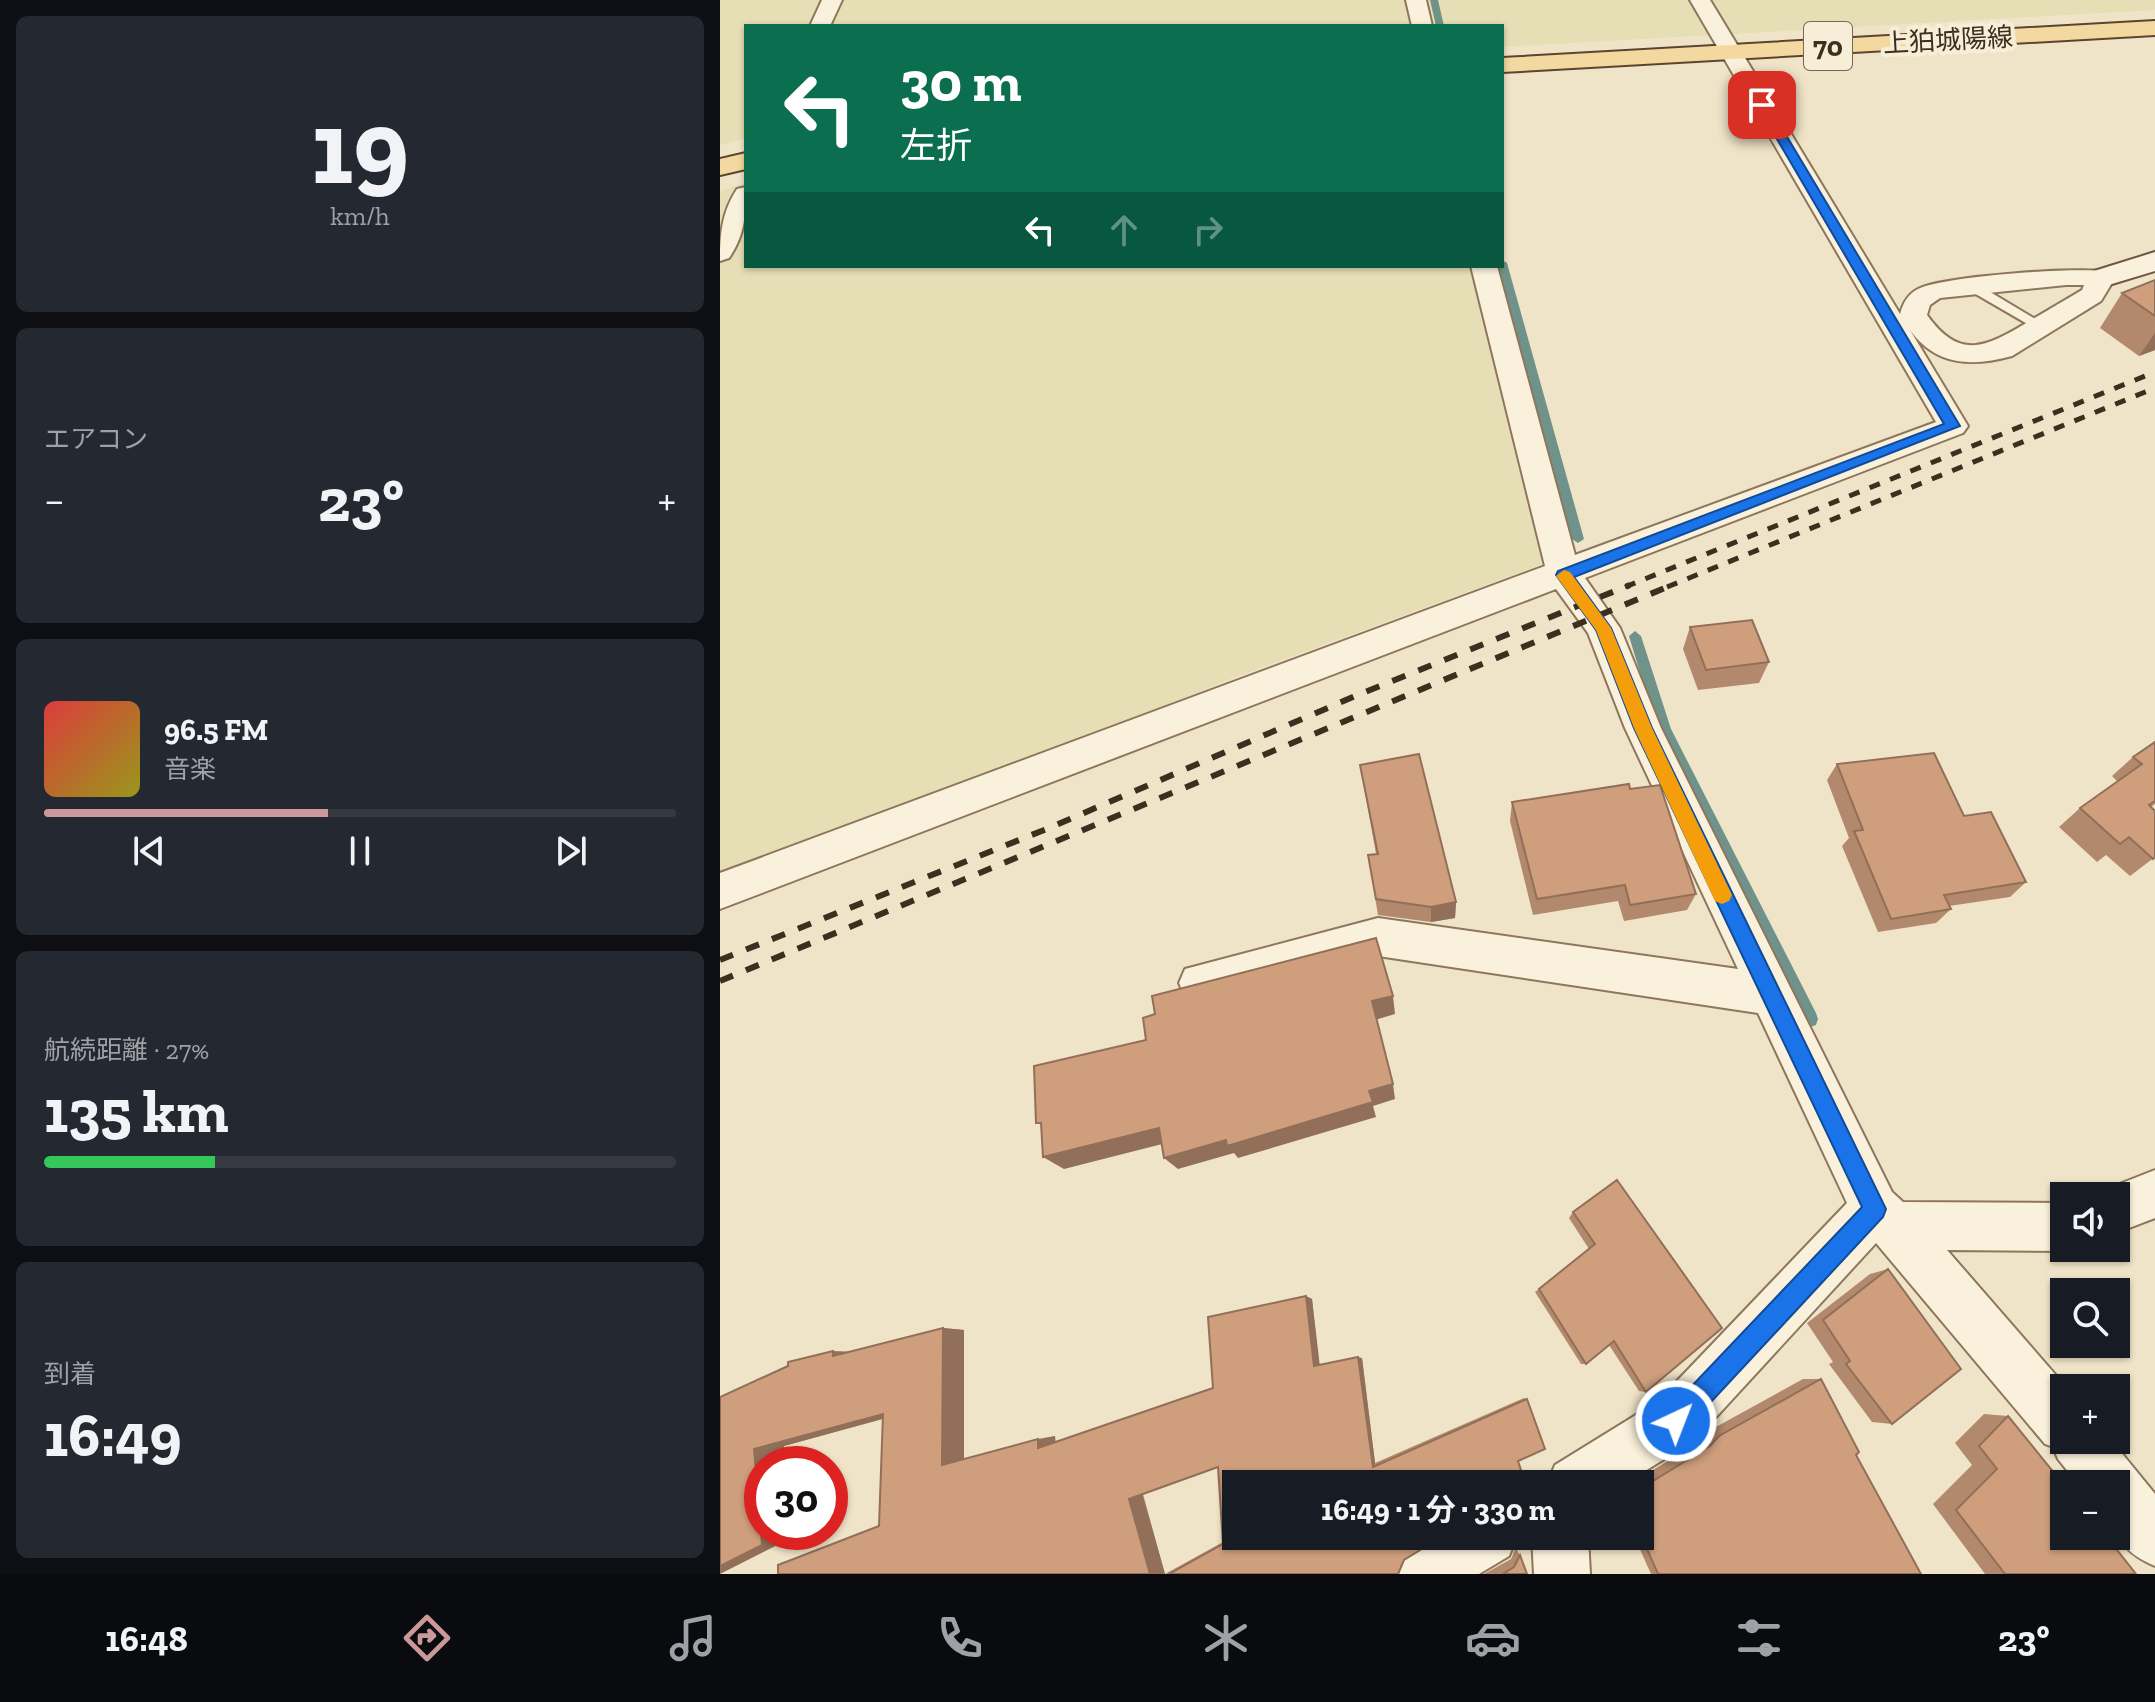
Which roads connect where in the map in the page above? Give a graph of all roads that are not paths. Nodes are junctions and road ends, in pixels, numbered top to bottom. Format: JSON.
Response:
{"nodes":[{"id":1,"x":832,"y":0,"type":"edge"},
{"id":2,"x":1416,"y":0,"type":"edge"},
{"id":3,"x":1700,"y":0,"type":"edge"},
{"id":4,"x":821,"y":24,"type":"edge"},
{"id":5,"x":1422,"y":24,"type":"edge"},
{"id":6,"x":2155,"y":28,"type":"edge"},
{"id":7,"x":1731,"y":51,"type":"junction"},
{"id":8,"x":1504,"y":65,"type":"edge"},
{"id":9,"x":744,"y":161,"type":"edge"},
{"id":10,"x":720,"y":167,"type":"edge"},
{"id":11,"x":744,"y":199,"type":"edge"},
{"id":12,"x":720,"y":253,"type":"edge"},
{"id":13,"x":2155,"y":261,"type":"edge"},
{"id":14,"x":1485,"y":268,"type":"edge"},
{"id":15,"x":2102,"y":278,"type":"junction"},
{"id":16,"x":1971,"y":286,"type":"junction"},
{"id":17,"x":2041,"y":326,"type":"junction"},
{"id":18,"x":1564,"y":575,"type":"junction"},
{"id":19,"x":720,"y":891,"type":"edge"},
{"id":20,"x":1200,"y":983,"type":"edge"},
{"id":21,"x":1769,"y":994,"type":"junction"},
{"id":22,"x":2155,"y":1194,"type":"edge"},
{"id":23,"x":2130,"y":1204,"type":"edge"},
{"id":24,"x":1884,"y":1218,"type":"junction"},
{"id":25,"x":2050,"y":1226,"type":"edge"},
{"id":26,"x":2050,"y":1409,"type":"edge"},
{"id":27,"x":2088,"y":1454,"type":"edge"},
{"id":28,"x":1597,"y":1470,"type":"edge"},
{"id":29,"x":2101,"y":1470,"type":"edge"},
{"id":30,"x":2130,"y":1507,"type":"edge"},
{"id":31,"x":2155,"y":1538,"type":"edge"},
{"id":32,"x":1466,"y":1550,"type":"edge"},
{"id":33,"x":1561,"y":1550,"type":"edge"},
{"id":34,"x":1427,"y":1574,"type":"edge"},
{"id":35,"x":1562,"y":1574,"type":"edge"}],
"edges":[{"from":1,"to":4,"type":"street"},
{"from":2,"to":5,"type":"street"},
{"from":3,"to":7,"type":"street"},
{"from":6,"to":7,"type":"main road","name":"上狛城陽線","number":"70"},
{"from":7,"to":8,"type":"main road","name":"上狛城陽線","number":"70"},
{"from":7,"to":18,"type":"street"},
{"from":9,"to":10,"type":"main road"},
{"from":11,"to":12,"type":"street"},
{"from":13,"to":15,"type":"street"},
{"from":14,"to":18,"type":"street"},
{"from":15,"to":16,"type":"street"},
{"from":15,"to":17,"type":"street"},
{"from":16,"to":17,"type":"lane"},
{"from":16,"to":17,"type":"street"},
{"from":18,"to":19,"type":"street"},
{"from":18,"to":21,"type":"street"},
{"from":20,"to":21,"type":"street"},
{"from":21,"to":24,"type":"street"},
{"from":22,"to":23,"type":"street"},
{"from":24,"to":25,"type":"street"},
{"from":24,"to":26,"type":"street"},
{"from":24,"to":28,"type":"street"},
{"from":27,"to":29,"type":"street"},
{"from":30,"to":31,"type":"street"},
{"from":32,"to":34,"type":"street"},
{"from":33,"to":35,"type":"street"}]}
